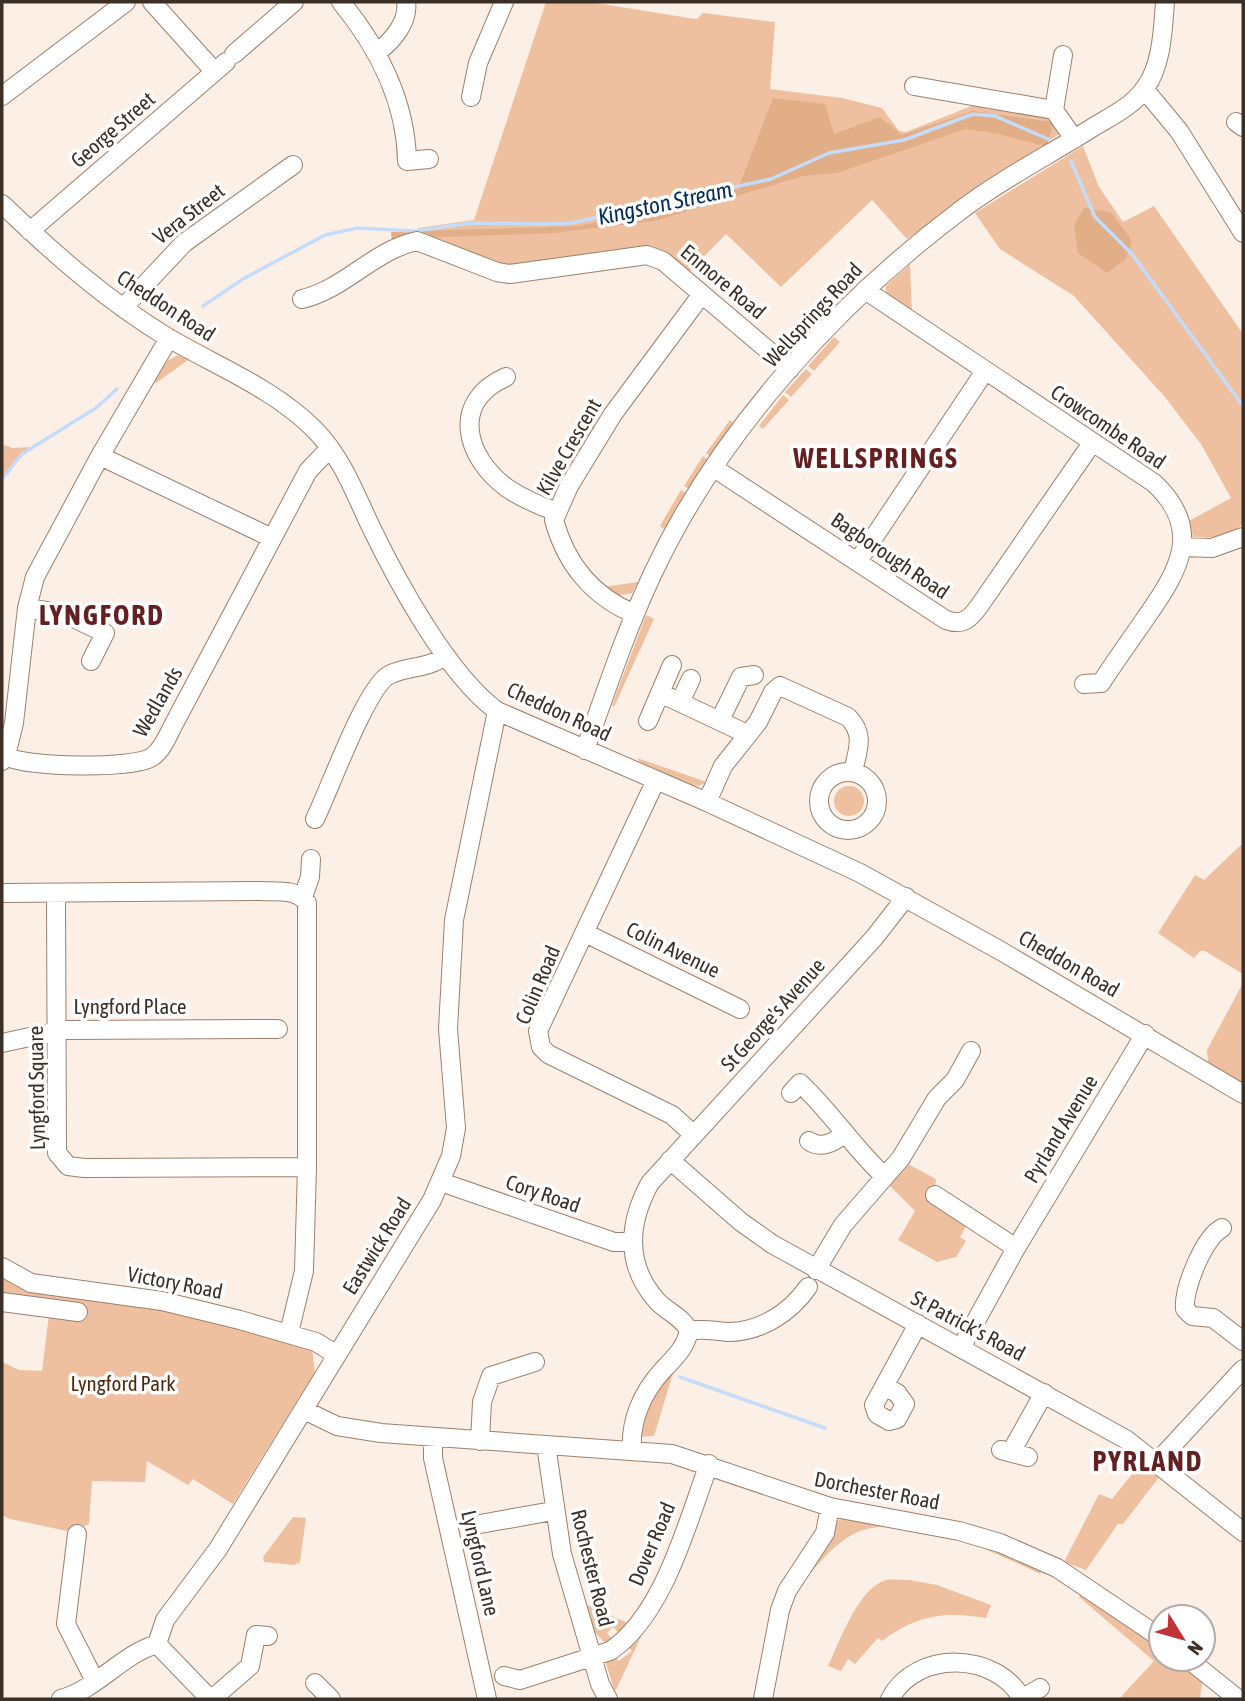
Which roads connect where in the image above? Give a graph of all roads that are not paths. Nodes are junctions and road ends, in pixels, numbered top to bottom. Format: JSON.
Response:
{"nodes":[{"id":1,"x":125,"y":2,"type":"edge"},
{"id":2,"x":152,"y":2,"type":"edge"},
{"id":3,"x":294,"y":2,"type":"edge"},
{"id":4,"x":341,"y":2,"type":"edge"},
{"id":5,"x":406,"y":2,"type":"edge"},
{"id":6,"x":504,"y":2,"type":"edge"},
{"id":7,"x":1165,"y":2,"type":"edge"},
{"id":8,"x":377,"y":52,"type":"junction"},
{"id":9,"x":1063,"y":55,"type":"dead end"},
{"id":10,"x":225,"y":62,"type":"junction"},
{"id":11,"x":914,"y":86,"type":"dead end"},
{"id":12,"x":468,"y":87,"type":"dead end"},
{"id":13,"x":1144,"y":90,"type":"junction"},
{"id":14,"x":2,"y":96,"type":"edge"},
{"id":15,"x":1054,"y":110,"type":"junction"},
{"id":16,"x":1074,"y":139,"type":"junction"},
{"id":17,"x":429,"y":159,"type":"dead end"},
{"id":18,"x":293,"y":165,"type":"dead end"},
{"id":19,"x":2,"y":204,"type":"edge"},
{"id":20,"x":30,"y":232,"type":"junction"},
{"id":21,"x":1243,"y":233,"type":"edge"},
{"id":22,"x":865,"y":290,"type":"junction"},
{"id":23,"x":702,"y":294,"type":"junction"},
{"id":24,"x":302,"y":299,"type":"dead end"},
{"id":25,"x":123,"y":308,"type":"junction"},
{"id":26,"x":169,"y":338,"type":"junction"},
{"id":27,"x":790,"y":369,"type":"junction"},
{"id":28,"x":985,"y":371,"type":"junction"},
{"id":29,"x":495,"y":377,"type":"dead end"},
{"id":30,"x":1092,"y":443,"type":"junction"},
{"id":31,"x":330,"y":448,"type":"junction"},
{"id":32,"x":100,"y":456,"type":"junction"},
{"id":33,"x":713,"y":468,"type":"junction"},
{"id":34,"x":556,"y":512,"type":"junction"},
{"id":35,"x":1243,"y":537,"type":"edge"},
{"id":36,"x":272,"y":538,"type":"junction"},
{"id":37,"x":1182,"y":547,"type":"junction"},
{"id":38,"x":858,"y":561,"type":"junction"},
{"id":39,"x":27,"y":608,"type":"junction"},
{"id":40,"x":635,"y":614,"type":"junction"},
{"id":41,"x":445,"y":656,"type":"junction"},
{"id":42,"x":91,"y":662,"type":"dead end"},
{"id":43,"x":672,"y":665,"type":"dead end"},
{"id":44,"x":754,"y":675,"type":"dead end"},
{"id":45,"x":691,"y":679,"type":"dead end"},
{"id":46,"x":1084,"y":684,"type":"dead end"},
{"id":47,"x":660,"y":693,"type":"junction"},
{"id":48,"x":680,"y":702,"type":"junction"},
{"id":49,"x":497,"y":711,"type":"junction"},
{"id":50,"x":720,"y":720,"type":"junction"},
{"id":51,"x":648,"y":721,"type":"dead end"},
{"id":52,"x":747,"y":734,"type":"junction"},
{"id":53,"x":585,"y":750,"type":"junction"},
{"id":54,"x":4,"y":758,"type":"edge"},
{"id":55,"x":853,"y":772,"type":"dead end"},
{"id":56,"x":656,"y":780,"type":"junction"},
{"id":57,"x":707,"y":802,"type":"junction"},
{"id":58,"x":315,"y":819,"type":"dead end"},
{"id":59,"x":311,"y":859,"type":"dead end"},
{"id":60,"x":2,"y":893,"type":"edge"},
{"id":61,"x":56,"y":893,"type":"junction"},
{"id":62,"x":303,"y":897,"type":"junction"},
{"id":63,"x":906,"y":897,"type":"junction"},
{"id":64,"x":585,"y":933,"type":"junction"},
{"id":65,"x":740,"y":1009,"type":"dead end"},
{"id":66,"x":278,"y":1028,"type":"dead end"},
{"id":67,"x":58,"y":1031,"type":"junction"},
{"id":68,"x":1145,"y":1034,"type":"junction"},
{"id":69,"x":2,"y":1043,"type":"edge"},
{"id":70,"x":971,"y":1062,"type":"dead end"},
{"id":71,"x":796,"y":1088,"type":"dead end"},
{"id":72,"x":1243,"y":1094,"type":"edge"},
{"id":73,"x":843,"y":1134,"type":"junction"},
{"id":74,"x":694,"y":1135,"type":"junction"},
{"id":75,"x":809,"y":1141,"type":"dead end"},
{"id":76,"x":670,"y":1160,"type":"junction"},
{"id":77,"x":307,"y":1167,"type":"junction"},
{"id":78,"x":884,"y":1176,"type":"junction"},
{"id":79,"x":441,"y":1182,"type":"junction"},
{"id":80,"x":934,"y":1195,"type":"dead end"},
{"id":81,"x":1222,"y":1228,"type":"dead end"},
{"id":82,"x":631,"y":1242,"type":"junction"},
{"id":83,"x":1016,"y":1248,"type":"junction"},
{"id":84,"x":2,"y":1267,"type":"edge"},
{"id":85,"x":816,"y":1270,"type":"junction"},
{"id":86,"x":808,"y":1287,"type":"dead end"},
{"id":87,"x":2,"y":1302,"type":"edge"},
{"id":88,"x":67,"y":1315,"type":"dead end"},
{"id":89,"x":918,"y":1324,"type":"junction"},
{"id":90,"x":688,"y":1331,"type":"junction"},
{"id":91,"x":289,"y":1333,"type":"junction"},
{"id":92,"x":1243,"y":1341,"type":"edge"},
{"id":93,"x":961,"y":1348,"type":"junction"},
{"id":94,"x":337,"y":1355,"type":"junction"},
{"id":95,"x":535,"y":1362,"type":"dead end"},
{"id":96,"x":1243,"y":1369,"type":"edge"},
{"id":97,"x":884,"y":1387,"type":"dead end"},
{"id":98,"x":1044,"y":1393,"type":"junction"},
{"id":99,"x":304,"y":1410,"type":"junction"},
{"id":100,"x":433,"y":1437,"type":"junction"},
{"id":101,"x":480,"y":1441,"type":"junction"},
{"id":102,"x":546,"y":1445,"type":"junction"},
{"id":103,"x":632,"y":1450,"type":"junction"},
{"id":104,"x":1013,"y":1453,"type":"dead end"},
{"id":105,"x":1157,"y":1462,"type":"junction"},
{"id":106,"x":709,"y":1464,"type":"junction"},
{"id":107,"x":830,"y":1507,"type":"junction"},
{"id":108,"x":553,"y":1511,"type":"junction"},
{"id":109,"x":480,"y":1524,"type":"dead end"},
{"id":110,"x":1243,"y":1532,"type":"edge"},
{"id":111,"x":81,"y":1543,"type":"dead end"},
{"id":112,"x":1147,"y":1629,"type":"edge"},
{"id":113,"x":268,"y":1636,"type":"dead end"},
{"id":114,"x":157,"y":1644,"type":"junction"},
{"id":115,"x":592,"y":1657,"type":"junction"},
{"id":116,"x":1202,"y":1673,"type":"edge"},
{"id":117,"x":504,"y":1676,"type":"dead end"},
{"id":118,"x":95,"y":1681,"type":"junction"},
{"id":119,"x":1040,"y":1688,"type":"dead end"},
{"id":120,"x":1225,"y":1695,"type":"edge"},
{"id":121,"x":61,"y":1699,"type":"edge"},
{"id":122,"x":211,"y":1699,"type":"edge"},
{"id":123,"x":488,"y":1699,"type":"edge"},
{"id":124,"x":608,"y":1699,"type":"edge"},
{"id":125,"x":763,"y":1699,"type":"edge"},
{"id":126,"x":890,"y":1699,"type":"edge"},
{"id":127,"x":1023,"y":1699,"type":"edge"}],
"edges":[{"from":1,"to":14,"type":"street"},
{"from":2,"to":10,"type":"street"},
{"from":3,"to":10,"type":"street","name":"George Street"},
{"from":4,"to":8,"type":"street"},
{"from":5,"to":8,"type":"street"},
{"from":6,"to":12,"type":"street"},
{"from":7,"to":13,"type":"street"},
{"from":8,"to":17,"type":"street"},
{"from":9,"to":15,"type":"street"},
{"from":10,"to":20,"type":"street","name":"George Street"},
{"from":11,"to":15,"type":"street"},
{"from":13,"to":16,"type":"street","name":"Wellsprings Road"},
{"from":13,"to":21,"type":"street"},
{"from":15,"to":16,"type":"street"},
{"from":16,"to":22,"type":"street","name":"Wellsprings Road"},
{"from":18,"to":25,"type":"street","name":"Vera Street"},
{"from":19,"to":20,"type":"street","name":"Cheddon Road"},
{"from":20,"to":25,"type":"street","name":"Cheddon Road"},
{"from":22,"to":27,"type":"street","name":"Wellsprings Road"},
{"from":22,"to":28,"type":"street","name":"Crowcombe Road"},
{"from":23,"to":24,"type":"street","name":"Enmore Road"},
{"from":23,"to":27,"type":"street","name":"Enmore Road"},
{"from":23,"to":34,"type":"street","name":"Kilve Crescent"},
{"from":25,"to":26,"type":"street","name":"Cheddon Road"},
{"from":26,"to":31,"type":"street","name":"Cheddon Road"},
{"from":26,"to":32,"type":"street","name":"Wedlands"},
{"from":27,"to":33,"type":"street","name":"Wellsprings Road"},
{"from":28,"to":30,"type":"street","name":"Crowcombe Road"},
{"from":28,"to":38,"type":"street"},
{"from":29,"to":34,"type":"street"},
{"from":30,"to":37,"type":"street","name":"Crowcombe Road"},
{"from":30,"to":38,"type":"street","name":"Bagborough Road"},
{"from":31,"to":36,"type":"street","name":"Wedlands"},
{"from":31,"to":41,"type":"street","name":"Cheddon Road"},
{"from":32,"to":36,"type":"street"},
{"from":32,"to":39,"type":"street","name":"Wedlands"},
{"from":33,"to":38,"type":"street","name":"Bagborough Road"},
{"from":33,"to":40,"type":"street","name":"Wellsprings Road"},
{"from":34,"to":40,"type":"street","name":"Kilve Crescent"},
{"from":35,"to":37,"type":"street"},
{"from":36,"to":54,"type":"street","name":"Wedlands"},
{"from":37,"to":46,"type":"street","name":"Crowcombe Road"},
{"from":39,"to":42,"type":"street"},
{"from":39,"to":54,"type":"street","name":"Wedlands"},
{"from":40,"to":53,"type":"street","name":"Wellsprings Road"},
{"from":41,"to":49,"type":"street","name":"Cheddon Road"},
{"from":41,"to":58,"type":"street"},
{"from":43,"to":47,"type":"street"},
{"from":44,"to":50,"type":"street"},
{"from":45,"to":48,"type":"street"},
{"from":47,"to":48,"type":"street"},
{"from":47,"to":51,"type":"street"},
{"from":48,"to":50,"type":"street"},
{"from":49,"to":53,"type":"street","name":"Cheddon Road"},
{"from":49,"to":79,"type":"street","name":"Eastwick Road"},
{"from":50,"to":52,"type":"street"},
{"from":52,"to":55,"type":"street"},
{"from":52,"to":57,"type":"street"},
{"from":53,"to":56,"type":"street","name":"Cheddon Road"},
{"from":56,"to":57,"type":"street","name":"Cheddon Road"},
{"from":56,"to":64,"type":"street","name":"Colin Road"},
{"from":57,"to":63,"type":"street","name":"Cheddon Road"},
{"from":59,"to":62,"type":"street"},
{"from":60,"to":61,"type":"street"},
{"from":61,"to":62,"type":"street"},
{"from":61,"to":67,"type":"street","name":"Lyngford Square"},
{"from":62,"to":77,"type":"street"},
{"from":63,"to":68,"type":"street","name":"Cheddon Road"},
{"from":63,"to":74,"type":"street","name":"St George's Avenue"},
{"from":64,"to":65,"type":"street","name":"Colin Avenue"},
{"from":64,"to":74,"type":"street","name":"Colin Road"},
{"from":66,"to":67,"type":"street","name":"Lyngford Place"},
{"from":67,"to":69,"type":"street","name":"Lyngford Place"},
{"from":67,"to":77,"type":"street","name":"Lyngford Square"},
{"from":68,"to":72,"type":"street","name":"Cheddon Road"},
{"from":68,"to":83,"type":"street","name":"Pyrland Avenue"},
{"from":70,"to":78,"type":"street"},
{"from":71,"to":73,"type":"street"},
{"from":73,"to":75,"type":"street"},
{"from":73,"to":78,"type":"street"},
{"from":74,"to":76,"type":"street","name":"St George's Avenue"},
{"from":76,"to":82,"type":"street","name":"St George's Avenue"},
{"from":76,"to":85,"type":"street","name":"St Patrick's Road"},
{"from":77,"to":91,"type":"street"},
{"from":78,"to":85,"type":"street"},
{"from":79,"to":82,"type":"street","name":"Cory Road"},
{"from":79,"to":94,"type":"street","name":"Eastwick Road"},
{"from":80,"to":83,"type":"street"},
{"from":81,"to":92,"type":"street"},
{"from":82,"to":90,"type":"street"},
{"from":83,"to":93,"type":"street","name":"Pyrland Avenue"},
{"from":84,"to":91,"type":"street","name":"Victory Road"},
{"from":85,"to":89,"type":"street","name":"St Patrick's Road"},
{"from":86,"to":90,"type":"street"},
{"from":87,"to":88,"type":"street"},
{"from":89,"to":93,"type":"street","name":"St Patrick's Road"},
{"from":89,"to":97,"type":"street"},
{"from":90,"to":103,"type":"street"},
{"from":91,"to":94,"type":"street","name":"Victory Road"},
{"from":93,"to":98,"type":"street","name":"St Patrick's Road"},
{"from":94,"to":99,"type":"street","name":"Eastwick Road"},
{"from":95,"to":101,"type":"street"},
{"from":96,"to":105,"type":"street"},
{"from":98,"to":104,"type":"street"},
{"from":98,"to":105,"type":"street","name":"St Patrick's Road"},
{"from":99,"to":100,"type":"street","name":"Dorchester Road"},
{"from":99,"to":114,"type":"street","name":"Eastwick Road"},
{"from":100,"to":101,"type":"street","name":"Dorchester Road"},
{"from":100,"to":123,"type":"street","name":"Lyngford Lane"},
{"from":101,"to":102,"type":"street","name":"Dorchester Road"},
{"from":102,"to":103,"type":"street","name":"Dorchester Road"},
{"from":102,"to":108,"type":"street","name":"Rochester Road"},
{"from":103,"to":106,"type":"street","name":"Dorchester Road"},
{"from":105,"to":110,"type":"street","name":"St Patrick's Road"},
{"from":106,"to":107,"type":"street","name":"Dorchester Road"},
{"from":106,"to":115,"type":"street","name":"Dover Road"},
{"from":107,"to":112,"type":"street","name":"Dorchester Road"},
{"from":107,"to":125,"type":"street"},
{"from":108,"to":109,"type":"street"},
{"from":108,"to":115,"type":"street","name":"Rochester Road"},
{"from":111,"to":118,"type":"street"},
{"from":113,"to":122,"type":"street"},
{"from":114,"to":118,"type":"street"},
{"from":114,"to":122,"type":"street"},
{"from":115,"to":117,"type":"street","name":"Dover Road"},
{"from":115,"to":124,"type":"street","name":"Rochester Road"},
{"from":116,"to":120,"type":"street"},
{"from":118,"to":121,"type":"street"},
{"from":119,"to":127,"type":"street"},
{"from":126,"to":127,"type":"street"}]}
